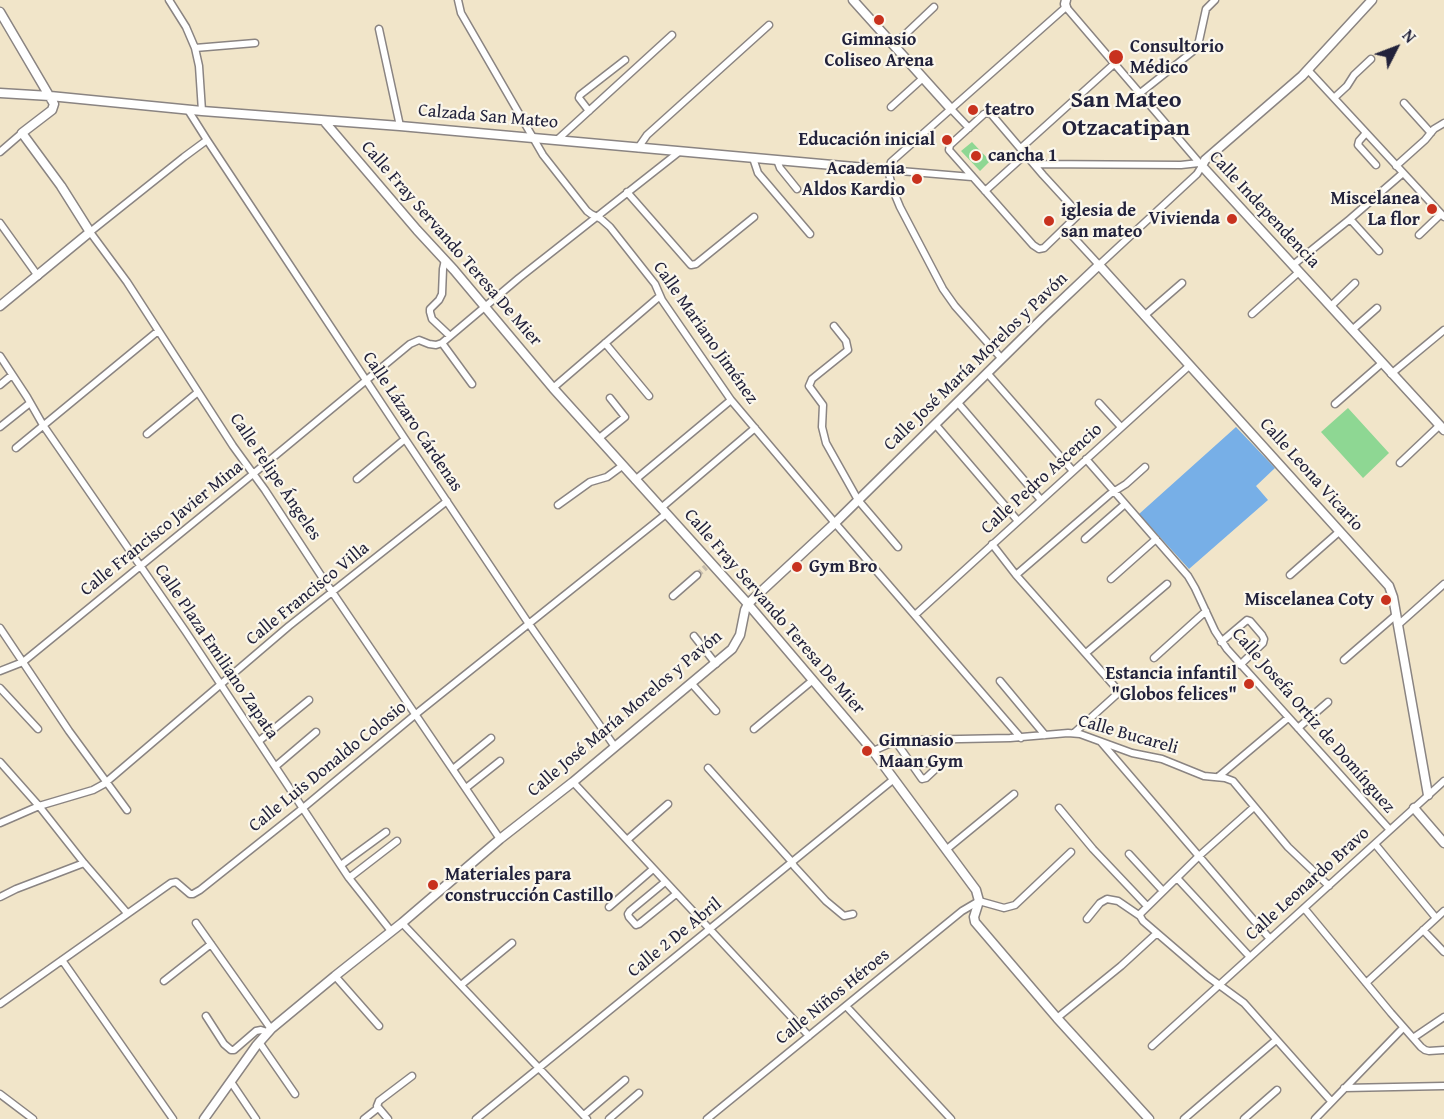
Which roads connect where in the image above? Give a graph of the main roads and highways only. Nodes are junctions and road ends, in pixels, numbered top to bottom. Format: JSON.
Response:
{"nodes":[{"id":1,"x":853,"y":0,"type":"edge"},
{"id":2,"x":1372,"y":0,"type":"edge"},
{"id":3,"x":0,"y":12,"type":"edge"},
{"id":4,"x":0,"y":93,"type":"edge"},
{"id":5,"x":50,"y":96,"type":"junction"},
{"id":6,"x":951,"y":109,"type":"road end"},
{"id":7,"x":324,"y":121,"type":"junction"},
{"id":8,"x":888,"y":170,"type":"road end"},
{"id":9,"x":1099,"y":265,"type":"joint"},
{"id":10,"x":0,"y":306,"type":"edge"},
{"id":11,"x":1442,"y":428,"type":"edge"},
{"id":12,"x":748,"y":604,"type":"junction"},
{"id":13,"x":1428,"y":795,"type":"road end"},
{"id":14,"x":1414,"y":808,"type":"road end"},
{"id":15,"x":1444,"y":843,"type":"edge"},
{"id":16,"x":204,"y":1119,"type":"edge"},
{"id":17,"x":1149,"y":1119,"type":"edge"}],
"edges":[{"from":1,"to":6,"type":"main road"},
{"from":2,"to":11,"type":"main road","name":"Calle Independencia"},
{"from":3,"to":5,"type":"main road"},
{"from":4,"to":5,"type":"main road","name":"Calzada San Mateo"},
{"from":5,"to":7,"type":"main road","name":"Calzada San Mateo"},
{"from":5,"to":10,"type":"main road","name":"Calle Felipe Ángeles"},
{"from":7,"to":8,"type":"main road","name":"Calzada San Mateo"},
{"from":7,"to":12,"type":"main road","name":"Calle Fray Servando Teresa De Mier"},
{"from":9,"to":12,"type":"main road","name":"Calle José María Morelos y Pavón"},
{"from":9,"to":13,"type":"main road","name":"Calle Leona Vicario"},
{"from":12,"to":16,"type":"main road","name":"Calle José María Morelos y Pavón"},
{"from":12,"to":17,"type":"main road","name":"Calle Fray Servando Teresa De Mier"},
{"from":14,"to":15,"type":"main road"}]}
